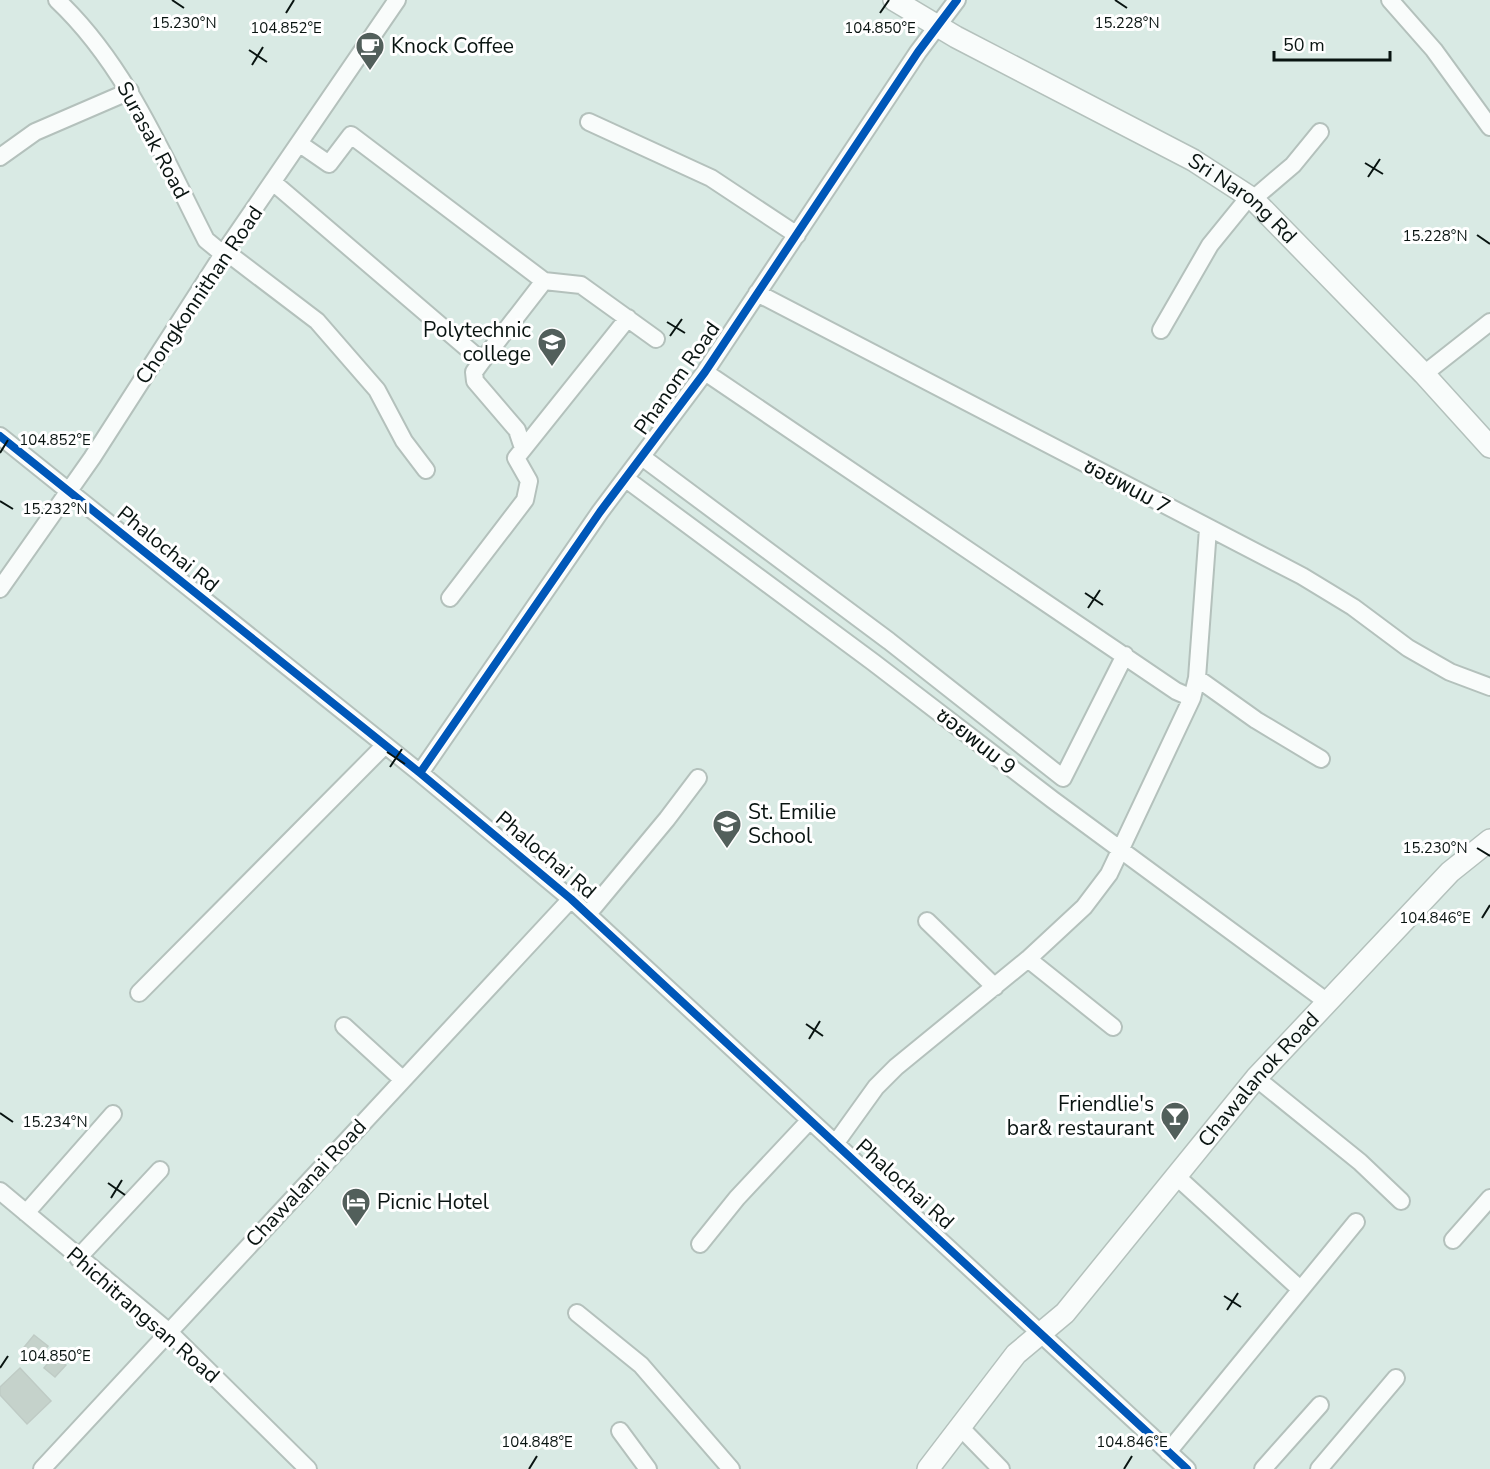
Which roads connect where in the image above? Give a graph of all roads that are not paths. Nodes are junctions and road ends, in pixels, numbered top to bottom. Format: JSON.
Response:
{"nodes":[{"id":1,"x":57,"y":0,"type":"edge"},
{"id":2,"x":397,"y":0,"type":"edge"},
{"id":3,"x":894,"y":0,"type":"edge"},
{"id":4,"x":957,"y":0,"type":"edge"},
{"id":5,"x":1390,"y":0,"type":"edge"},
{"id":6,"x":938,"y":26,"type":"junction"},
{"id":7,"x":130,"y":91,"type":"junction"},
{"id":8,"x":589,"y":122,"type":"dead end"},
{"id":9,"x":1490,"y":126,"type":"edge"},
{"id":10,"x":1320,"y":132,"type":"dead end"},
{"id":11,"x":300,"y":144,"type":"junction"},
{"id":12,"x":0,"y":157,"type":"edge"},
{"id":13,"x":274,"y":183,"type":"junction"},
{"id":14,"x":1251,"y":198,"type":"junction"},
{"id":15,"x":796,"y":235,"type":"junction"},
{"id":16,"x":224,"y":253,"type":"junction"},
{"id":17,"x":544,"y":282,"type":"junction"},
{"id":18,"x":758,"y":293,"type":"junction"},
{"id":19,"x":628,"y":318,"type":"junction"},
{"id":20,"x":1490,"y":322,"type":"edge"},
{"id":21,"x":1161,"y":330,"type":"dead end"},
{"id":22,"x":656,"y":339,"type":"dead end"},
{"id":23,"x":482,"y":361,"type":"junction"},
{"id":24,"x":705,"y":372,"type":"junction"},
{"id":25,"x":1424,"y":374,"type":"junction"},
{"id":26,"x":0,"y":436,"type":"edge"},
{"id":27,"x":1490,"y":447,"type":"edge"},
{"id":28,"x":523,"y":448,"type":"junction"},
{"id":29,"x":642,"y":457,"type":"junction"},
{"id":30,"x":426,"y":470,"type":"dead end"},
{"id":31,"x":626,"y":479,"type":"junction"},
{"id":32,"x":67,"y":491,"type":"junction"},
{"id":33,"x":1208,"y":529,"type":"junction"},
{"id":34,"x":0,"y":589,"type":"edge"},
{"id":35,"x":450,"y":598,"type":"dead end"},
{"id":36,"x":889,"y":641,"type":"junction"},
{"id":37,"x":1125,"y":655,"type":"junction"},
{"id":38,"x":873,"y":662,"type":"junction"},
{"id":39,"x":1197,"y":678,"type":"junction"},
{"id":40,"x":1490,"y":687,"type":"edge"},
{"id":41,"x":1192,"y":698,"type":"junction"},
{"id":42,"x":385,"y":745,"type":"junction"},
{"id":43,"x":1321,"y":759,"type":"dead end"},
{"id":44,"x":420,"y":773,"type":"junction"},
{"id":45,"x":698,"y":778,"type":"dead end"},
{"id":46,"x":1490,"y":840,"type":"edge"},
{"id":47,"x":1122,"y":848,"type":"junction"},
{"id":48,"x":571,"y":899,"type":"junction"},
{"id":49,"x":588,"y":914,"type":"junction"},
{"id":50,"x":927,"y":921,"type":"dead end"},
{"id":51,"x":1028,"y":959,"type":"junction"},
{"id":52,"x":995,"y":987,"type":"junction"},
{"id":53,"x":139,"y":993,"type":"dead end"},
{"id":54,"x":1326,"y":1001,"type":"junction"},
{"id":55,"x":344,"y":1026,"type":"dead end"},
{"id":56,"x":1113,"y":1027,"type":"dead end"},
{"id":57,"x":1256,"y":1078,"type":"junction"},
{"id":58,"x":402,"y":1079,"type":"junction"},
{"id":59,"x":113,"y":1114,"type":"dead end"},
{"id":60,"x":810,"y":1120,"type":"junction"},
{"id":61,"x":835,"y":1144,"type":"junction"},
{"id":62,"x":160,"y":1170,"type":"dead end"},
{"id":63,"x":1176,"y":1176,"type":"junction"},
{"id":64,"x":0,"y":1191,"type":"edge"},
{"id":65,"x":1490,"y":1198,"type":"edge"},
{"id":66,"x":1401,"y":1201,"type":"dead end"},
{"id":67,"x":26,"y":1213,"type":"junction"},
{"id":68,"x":1356,"y":1222,"type":"dead end"},
{"id":69,"x":1453,"y":1240,"type":"dead end"},
{"id":70,"x":700,"y":1244,"type":"dead end"},
{"id":71,"x":78,"y":1258,"type":"junction"},
{"id":72,"x":1300,"y":1289,"type":"junction"},
{"id":73,"x":577,"y":1313,"type":"dead end"},
{"id":74,"x":169,"y":1332,"type":"junction"},
{"id":75,"x":1041,"y":1333,"type":"junction"},
{"id":76,"x":1396,"y":1378,"type":"dead end"},
{"id":77,"x":1320,"y":1406,"type":"dead end"},
{"id":78,"x":960,"y":1426,"type":"junction"},
{"id":79,"x":620,"y":1431,"type":"dead end"},
{"id":80,"x":1168,"y":1452,"type":"junction"},
{"id":81,"x":42,"y":1469,"type":"edge"},
{"id":82,"x":308,"y":1469,"type":"edge"},
{"id":83,"x":648,"y":1469,"type":"edge"},
{"id":84,"x":731,"y":1469,"type":"edge"},
{"id":85,"x":928,"y":1469,"type":"edge"},
{"id":86,"x":1001,"y":1469,"type":"edge"},
{"id":87,"x":1187,"y":1469,"type":"edge"},
{"id":88,"x":1263,"y":1469,"type":"edge"},
{"id":89,"x":1319,"y":1469,"type":"edge"}],
"edges":[{"from":1,"to":7,"type":"street","name":"Surasak Road"},
{"from":2,"to":11,"type":"street","name":"Chongkonnithan Road"},
{"from":3,"to":6,"type":"main road","name":"Sri Narong Rd"},
{"from":4,"to":6,"type":"street","name":"Phanom Road"},
{"from":5,"to":9,"type":"street"},
{"from":6,"to":14,"type":"main road","name":"Sri Narong Rd"},
{"from":6,"to":15,"type":"street","name":"Phanom Road"},
{"from":7,"to":12,"type":"street"},
{"from":7,"to":16,"type":"street","name":"Surasak Road"},
{"from":8,"to":15,"type":"street"},
{"from":10,"to":14,"type":"street"},
{"from":11,"to":13,"type":"street","name":"Chongkonnithan Road"},
{"from":11,"to":17,"type":"street"},
{"from":13,"to":16,"type":"street","name":"Chongkonnithan Road"},
{"from":13,"to":23,"type":"street"},
{"from":14,"to":21,"type":"street"},
{"from":14,"to":25,"type":"main road","name":"Sri Narong Rd"},
{"from":15,"to":18,"type":"street","name":"Phanom Road"},
{"from":16,"to":30,"type":"street","name":"Surasak Road"},
{"from":16,"to":32,"type":"street","name":"Chongkonnithan Road"},
{"from":17,"to":19,"type":"street"},
{"from":17,"to":23,"type":"street"},
{"from":18,"to":24,"type":"street","name":"Phanom Road"},
{"from":18,"to":33,"type":"street","name":"ซอยพนม 7"},
{"from":19,"to":22,"type":"street"},
{"from":19,"to":28,"type":"street"},
{"from":20,"to":25,"type":"street"},
{"from":23,"to":28,"type":"street"},
{"from":24,"to":29,"type":"street","name":"Phanom Road"},
{"from":24,"to":37,"type":"street"},
{"from":25,"to":27,"type":"main road","name":"Sri Narong Rd"},
{"from":26,"to":32,"type":"street","name":"Phalochai Rd"},
{"from":28,"to":35,"type":"street"},
{"from":29,"to":31,"type":"street","name":"Phanom Road"},
{"from":29,"to":36,"type":"street"},
{"from":31,"to":38,"type":"street","name":"ซอยพนม 9"},
{"from":31,"to":44,"type":"street","name":"Phanom Road"},
{"from":32,"to":34,"type":"street","name":"Chongkonnithan Road"},
{"from":32,"to":42,"type":"street","name":"Phalochai Rd"},
{"from":33,"to":39,"type":"street"},
{"from":33,"to":40,"type":"street","name":"ซอยพนม 7"},
{"from":36,"to":37,"type":"street"},
{"from":36,"to":38,"type":"street"},
{"from":37,"to":41,"type":"street"},
{"from":38,"to":47,"type":"street","name":"ซอยพนม 9"},
{"from":39,"to":41,"type":"street"},
{"from":39,"to":43,"type":"street"},
{"from":41,"to":47,"type":"street"},
{"from":42,"to":44,"type":"street","name":"Phalochai Rd"},
{"from":42,"to":53,"type":"street"},
{"from":44,"to":48,"type":"street","name":"Phalochai Rd"},
{"from":45,"to":49,"type":"street"},
{"from":46,"to":54,"type":"main road","name":"Chawalanok Road"},
{"from":47,"to":51,"type":"street"},
{"from":47,"to":54,"type":"street","name":"ซอยพนม 9"},
{"from":48,"to":49,"type":"street","name":"Phalochai Rd"},
{"from":48,"to":58,"type":"street","name":"Chawalanai Road"},
{"from":49,"to":60,"type":"street","name":"Phalochai Rd"},
{"from":50,"to":52,"type":"street"},
{"from":51,"to":52,"type":"street"},
{"from":51,"to":56,"type":"street"},
{"from":52,"to":61,"type":"street"},
{"from":54,"to":57,"type":"main road","name":"Chawalanok Road"},
{"from":55,"to":58,"type":"street"},
{"from":57,"to":63,"type":"main road","name":"Chawalanok Road"},
{"from":57,"to":66,"type":"street"},
{"from":58,"to":74,"type":"street","name":"Chawalanai Road"},
{"from":59,"to":67,"type":"street"},
{"from":60,"to":61,"type":"street","name":"Phalochai Rd"},
{"from":60,"to":70,"type":"street"},
{"from":61,"to":75,"type":"street","name":"Phalochai Rd"},
{"from":62,"to":71,"type":"street"},
{"from":63,"to":72,"type":"street"},
{"from":63,"to":75,"type":"main road","name":"Chawalanok Road"},
{"from":64,"to":67,"type":"street","name":"Phichitrangsan Road"},
{"from":65,"to":69,"type":"street"},
{"from":67,"to":71,"type":"street","name":"Phichitrangsan Road"},
{"from":68,"to":72,"type":"street"},
{"from":71,"to":74,"type":"street","name":"Phichitrangsan Road"},
{"from":72,"to":80,"type":"street"},
{"from":73,"to":84,"type":"street"},
{"from":74,"to":81,"type":"street","name":"Chawalanai Road"},
{"from":74,"to":82,"type":"street","name":"Phichitrangsan Road"},
{"from":75,"to":78,"type":"main road","name":"Chawalanok Road"},
{"from":75,"to":80,"type":"street","name":"Phalochai Rd"},
{"from":76,"to":89,"type":"street"},
{"from":77,"to":88,"type":"street"},
{"from":78,"to":85,"type":"main road","name":"Chawalanok Road"},
{"from":78,"to":86,"type":"street"},
{"from":79,"to":83,"type":"street"},
{"from":80,"to":87,"type":"street","name":"Phalochai Rd"}]}
